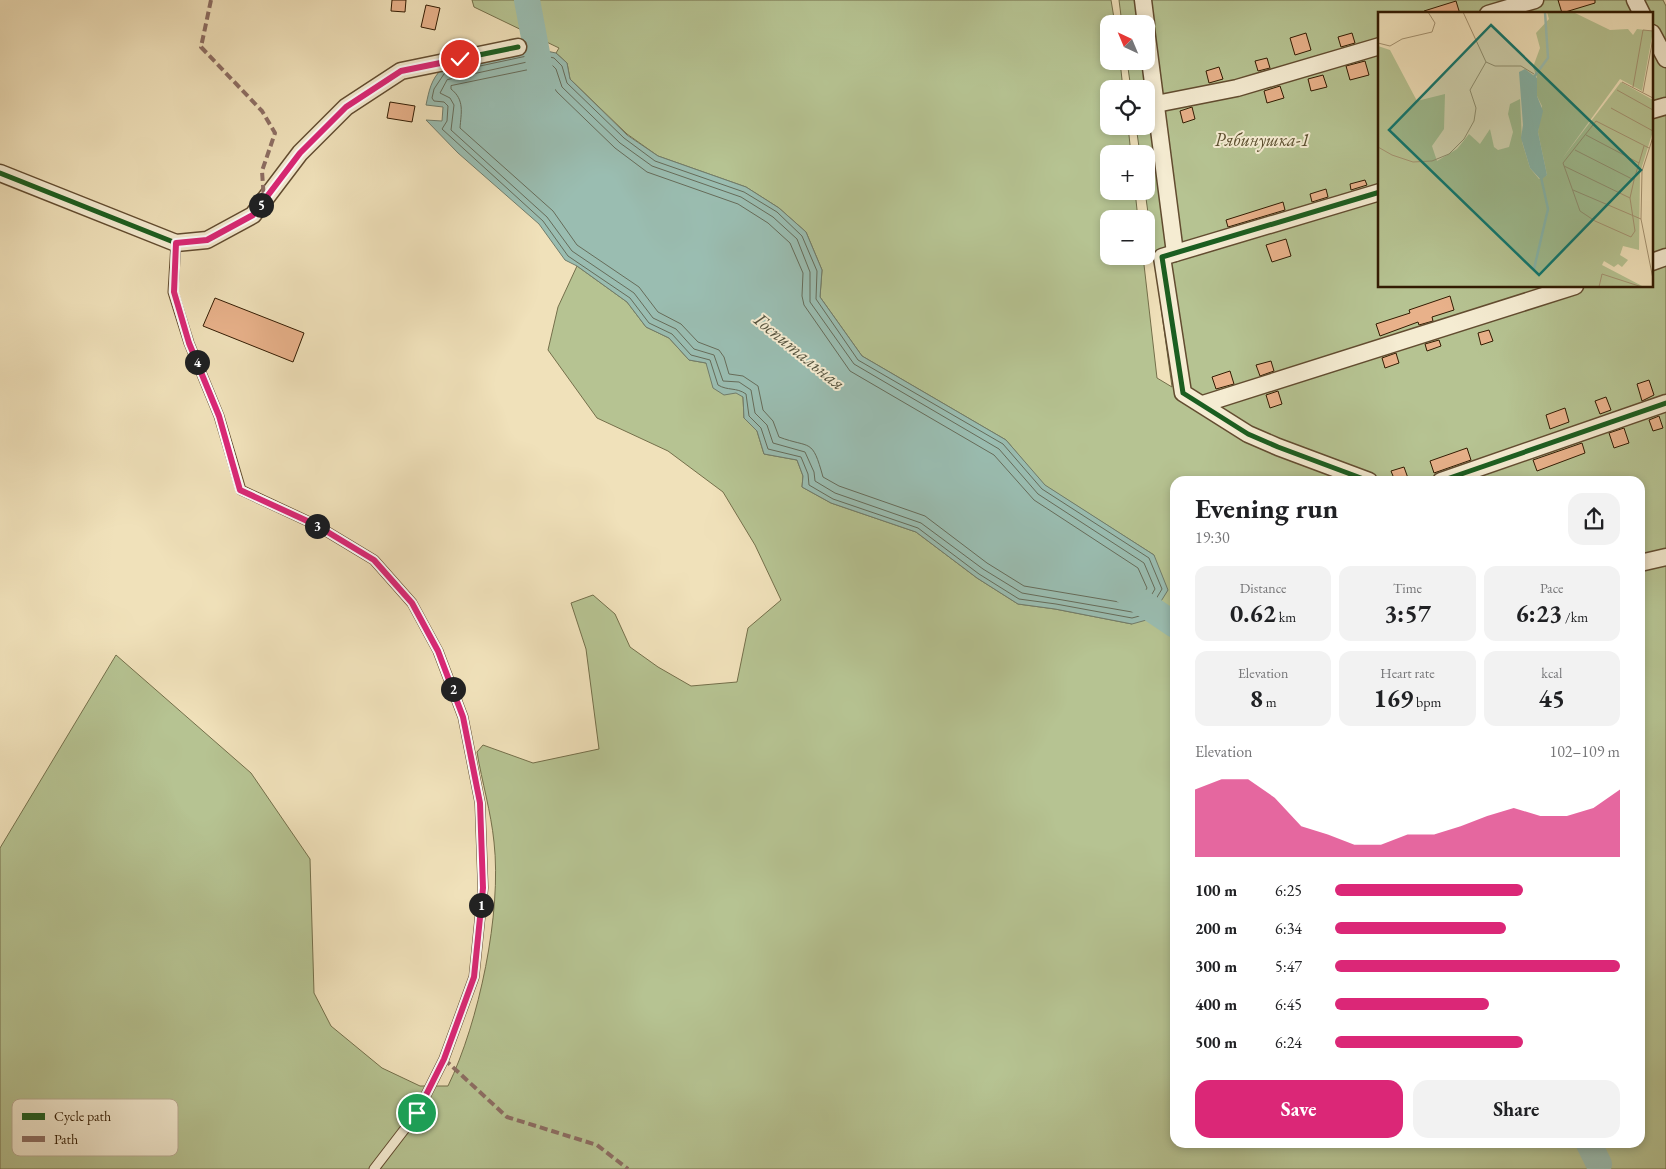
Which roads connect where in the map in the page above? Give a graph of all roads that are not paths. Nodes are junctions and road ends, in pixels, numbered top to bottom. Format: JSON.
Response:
{"nodes":[{"id":1,"x":1142,"y":0,"type":"edge"},
{"id":2,"x":1535,"y":0,"type":"edge"},
{"id":3,"x":1634,"y":0,"type":"edge"},
{"id":4,"x":1495,"y":12,"type":"edge"},
{"id":5,"x":1641,"y":12,"type":"edge"},
{"id":6,"x":1144,"y":15,"type":"edge"},
{"id":7,"x":1654,"y":38,"type":"edge"},
{"id":8,"x":518,"y":47,"type":"dead end"},
{"id":9,"x":1378,"y":47,"type":"edge"},
{"id":10,"x":1666,"y":60,"type":"edge"},
{"id":11,"x":1151,"y":70,"type":"edge"},
{"id":12,"x":1156,"y":104,"type":"junction"},
{"id":13,"x":0,"y":173,"type":"edge"},
{"id":14,"x":1378,"y":193,"type":"edge"},
{"id":15,"x":176,"y":243,"type":"junction"},
{"id":16,"x":1175,"y":253,"type":"junction"},
{"id":17,"x":1666,"y":257,"type":"edge"},
{"id":18,"x":1654,"y":261,"type":"edge"},
{"id":19,"x":1569,"y":288,"type":"edge"},
{"id":20,"x":1666,"y":403,"type":"edge"},
{"id":21,"x":1203,"y":404,"type":"junction"},
{"id":22,"x":1356,"y":476,"type":"edge"},
{"id":23,"x":1455,"y":476,"type":"edge"},
{"id":24,"x":1666,"y":557,"type":"edge"},
{"id":25,"x":1645,"y":562,"type":"edge"},
{"id":26,"x":374,"y":1169,"type":"edge"}],
"edges":[{"from":1,"to":6,"type":"street"},
{"from":2,"to":4,"type":"street"},
{"from":3,"to":5,"type":"street"},
{"from":7,"to":10,"type":"street"},
{"from":8,"to":15,"type":"street"},
{"from":9,"to":12,"type":"street"},
{"from":11,"to":12,"type":"street"},
{"from":12,"to":16,"type":"street"},
{"from":13,"to":15,"type":"street"},
{"from":14,"to":16,"type":"street"},
{"from":15,"to":26,"type":"lane"},
{"from":16,"to":21,"type":"street"},
{"from":17,"to":18,"type":"street"},
{"from":19,"to":21,"type":"street"},
{"from":20,"to":23,"type":"street"},
{"from":21,"to":22,"type":"street"},
{"from":24,"to":25,"type":"street"}]}
